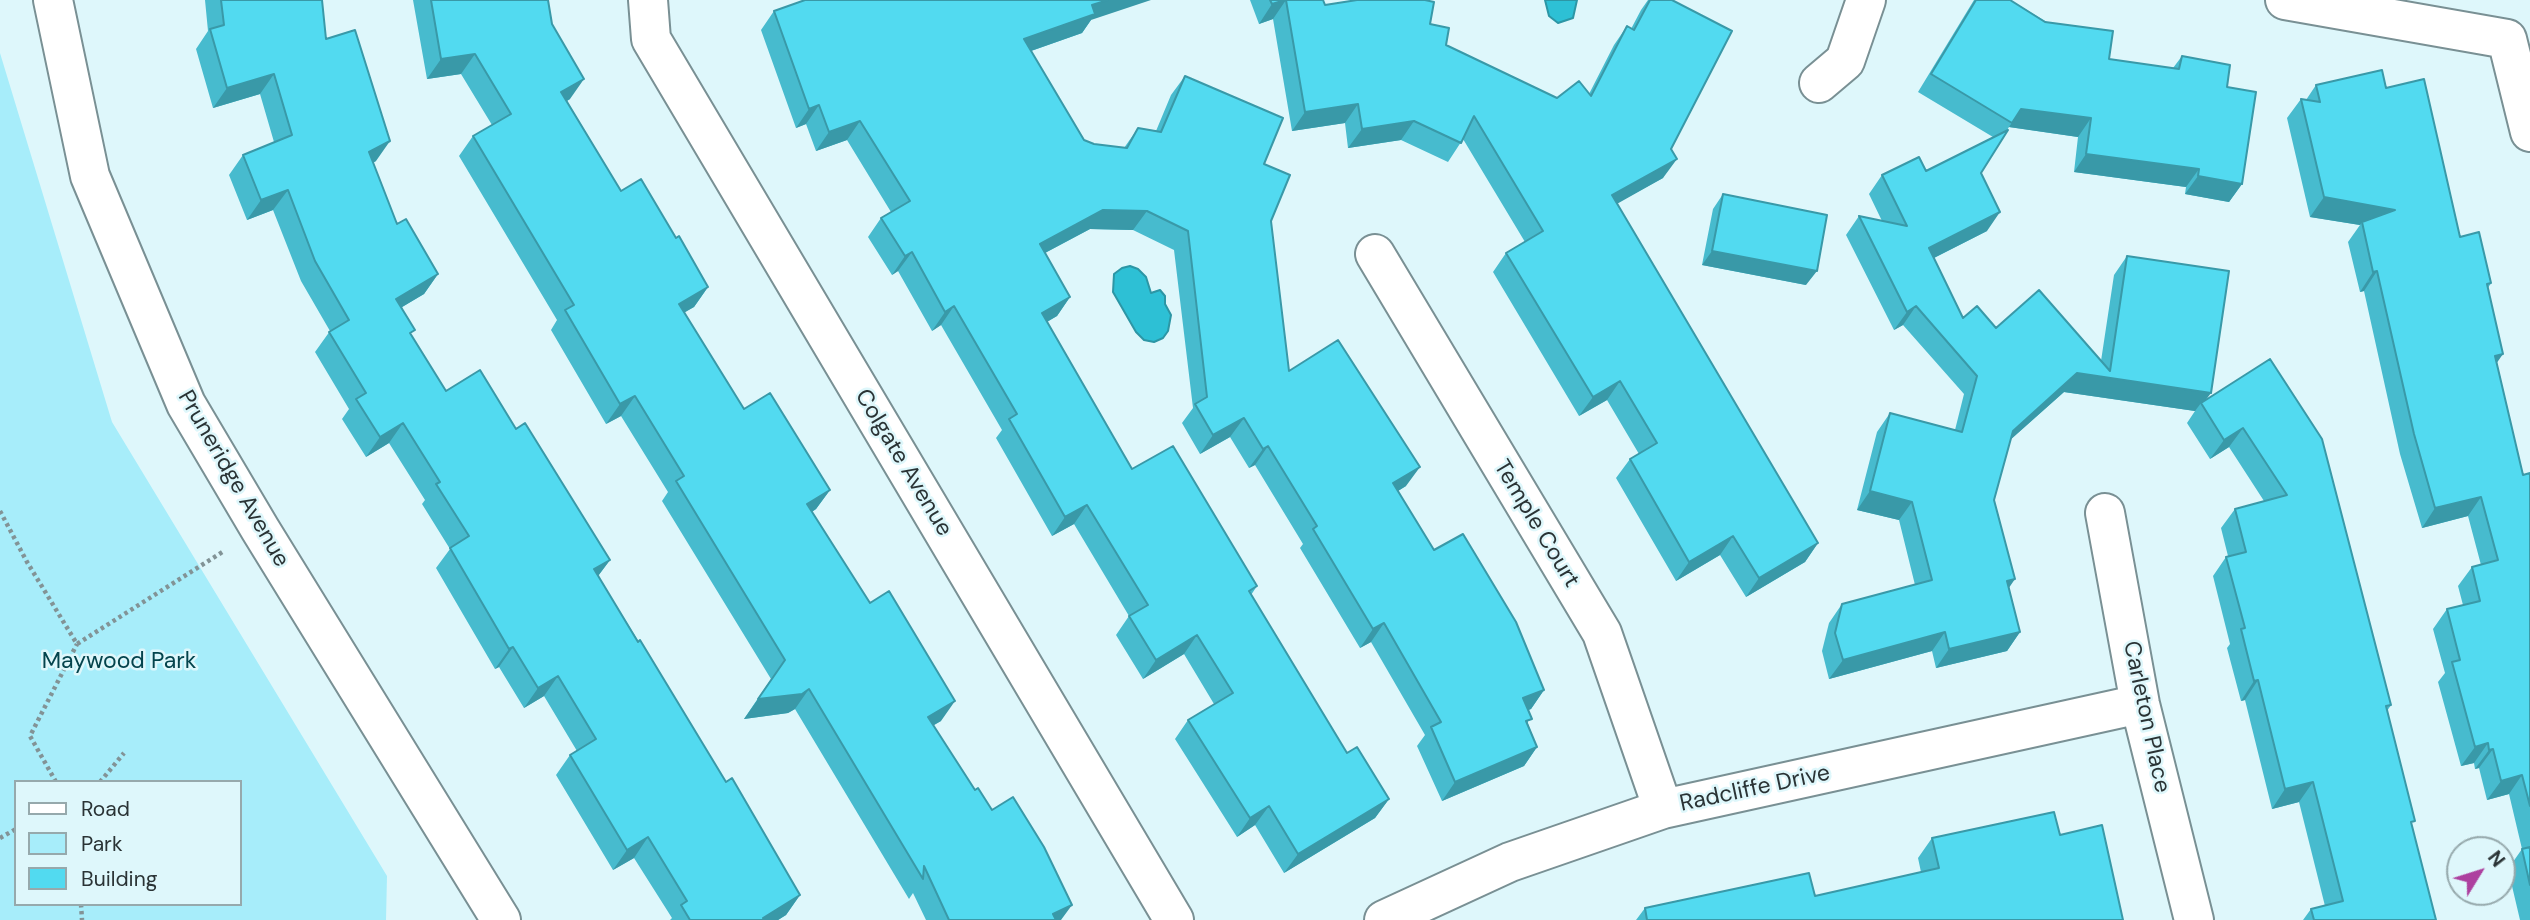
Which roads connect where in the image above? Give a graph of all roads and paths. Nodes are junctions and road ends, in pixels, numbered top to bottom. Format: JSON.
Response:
{"nodes":[{"id":1,"x":53,"y":0,"type":"edge"},
{"id":2,"x":648,"y":0,"type":"edge"},
{"id":3,"x":1866,"y":0,"type":"edge"},
{"id":4,"x":2285,"y":0,"type":"edge"},
{"id":5,"x":1819,"y":83,"type":"dead end"},
{"id":6,"x":2530,"y":132,"type":"edge"},
{"id":7,"x":1375,"y":254,"type":"dead end"},
{"id":8,"x":0,"y":511,"type":"edge"},
{"id":9,"x":2105,"y":513,"type":"dead end"},
{"id":10,"x":260,"y":530,"type":"junction"},
{"id":11,"x":77,"y":644,"type":"junction"},
{"id":12,"x":2140,"y":704,"type":"junction"},
{"id":13,"x":124,"y":753,"type":"dead end"},
{"id":14,"x":55,"y":780,"type":"edge"},
{"id":15,"x":102,"y":780,"type":"edge"},
{"id":16,"x":1663,"y":808,"type":"junction"},
{"id":17,"x":500,"y":920,"type":"edge"},
{"id":18,"x":1174,"y":920,"type":"edge"},
{"id":19,"x":1384,"y":920,"type":"edge"},
{"id":20,"x":2194,"y":920,"type":"edge"}],
"edges":[{"from":1,"to":10,"type":"street","name":"Pruneridge Avenue"},
{"from":2,"to":18,"type":"street","name":"Colgate Avenue"},
{"from":3,"to":5,"type":"street"},
{"from":4,"to":6,"type":"street"},
{"from":7,"to":16,"type":"street","name":"Temple Court"},
{"from":8,"to":11,"type":"path"},
{"from":9,"to":12,"type":"street","name":"Carleton Place"},
{"from":10,"to":11,"type":"path"},
{"from":10,"to":17,"type":"street","name":"Pruneridge Avenue"},
{"from":11,"to":14,"type":"path"},
{"from":12,"to":16,"type":"street","name":"Radcliffe Drive"},
{"from":12,"to":20,"type":"street","name":"Carleton Place"},
{"from":13,"to":15,"type":"path"},
{"from":16,"to":19,"type":"street","name":"Radcliffe Drive"}]}
